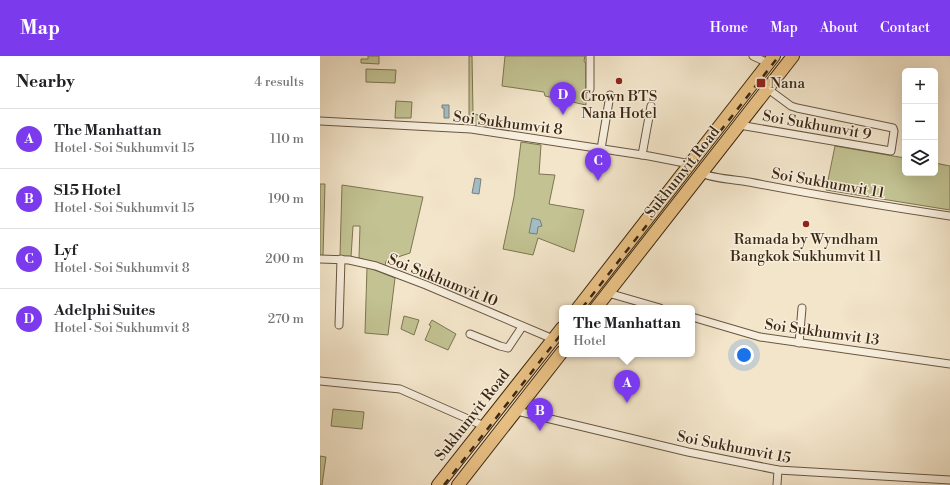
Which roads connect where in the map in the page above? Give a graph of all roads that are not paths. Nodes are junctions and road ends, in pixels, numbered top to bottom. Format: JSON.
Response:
{"nodes":[{"id":1,"x":590,"y":56,"type":"edge"},
{"id":2,"x":753,"y":56,"type":"edge"},
{"id":3,"x":793,"y":56,"type":"edge"},
{"id":4,"x":771,"y":60,"type":"edge"},
{"id":5,"x":590,"y":89,"type":"dead end"},
{"id":6,"x":768,"y":89,"type":"junction"},
{"id":7,"x":610,"y":95,"type":"dead end"},
{"id":8,"x":651,"y":106,"type":"dead end"},
{"id":9,"x":320,"y":121,"type":"edge"},
{"id":10,"x":739,"y":125,"type":"junction"},
{"id":11,"x":601,"y":149,"type":"junction"},
{"id":12,"x":642,"y":155,"type":"junction"},
{"id":13,"x":690,"y":164,"type":"junction"},
{"id":14,"x":702,"y":173,"type":"junction"},
{"id":15,"x":950,"y":216,"type":"edge"},
{"id":16,"x":320,"y":259,"type":"edge"},
{"id":17,"x":341,"y":259,"type":"junction"},
{"id":18,"x":608,"y":293,"type":"junction"},
{"id":19,"x":580,"y":305,"type":"edge"},
{"id":20,"x":598,"y":305,"type":"edge"},
{"id":21,"x":650,"y":305,"type":"edge"},
{"id":22,"x":802,"y":308,"type":"dead end"},
{"id":23,"x":695,"y":318,"type":"edge"},
{"id":24,"x":339,"y":325,"type":"dead end"},
{"id":25,"x":522,"y":327,"type":"junction"},
{"id":26,"x":559,"y":332,"type":"edge"},
{"id":27,"x":470,"y":334,"type":"dead end"},
{"id":28,"x":553,"y":339,"type":"junction"},
{"id":29,"x":799,"y":344,"type":"junction"},
{"id":30,"x":559,"y":356,"type":"edge"},
{"id":31,"x":950,"y":364,"type":"edge"},
{"id":32,"x":320,"y":381,"type":"edge"},
{"id":33,"x":517,"y":410,"type":"junction"},
{"id":34,"x":484,"y":426,"type":"junction"},
{"id":35,"x":778,"y":470,"type":"junction"},
{"id":36,"x":950,"y":480,"type":"edge"},
{"id":37,"x":438,"y":485,"type":"edge"},
{"id":38,"x":458,"y":485,"type":"edge"},
{"id":39,"x":777,"y":485,"type":"edge"}],
"edges":[{"from":1,"to":5,"type":"street"},
{"from":2,"to":4,"type":"street"},
{"from":3,"to":6,"type":"main road","name":"Sukhumvit Road"},
{"from":4,"to":13,"type":"main road","name":"Sukhumvit Road"},
{"from":6,"to":10,"type":"main road","name":"Sukhumvit Road"},
{"from":6,"to":10,"type":"street","name":"Soi Sukhumvit 9"},
{"from":7,"to":11,"type":"street"},
{"from":8,"to":12,"type":"street"},
{"from":9,"to":11,"type":"street","name":"Soi Sukhumvit 8"},
{"from":10,"to":14,"type":"main road","name":"Sukhumvit Road"},
{"from":11,"to":12,"type":"street","name":"Soi Sukhumvit 8"},
{"from":12,"to":13,"type":"street","name":"Soi Sukhumvit 8"},
{"from":13,"to":14,"type":"main road"},
{"from":13,"to":19,"type":"main road","name":"Sukhumvit Road"},
{"from":14,"to":15,"type":"street","name":"Soi Sukhumvit 11"},
{"from":14,"to":18,"type":"main road","name":"Sukhumvit Road"},
{"from":16,"to":17,"type":"street","name":"Soi Sukhumvit 10"},
{"from":17,"to":24,"type":"street"},
{"from":17,"to":25,"type":"street","name":"Soi Sukhumvit 10"},
{"from":18,"to":20,"type":"main road","name":"Sukhumvit Road"},
{"from":18,"to":21,"type":"street"},
{"from":22,"to":29,"type":"street"},
{"from":23,"to":29,"type":"street","name":"Soi Sukhumvit 13"},
{"from":25,"to":27,"type":"street"},
{"from":25,"to":28,"type":"street","name":"Soi Sukhumvit 10"},
{"from":26,"to":28,"type":"main road","name":"Sukhumvit Road"},
{"from":28,"to":34,"type":"main road","name":"Sukhumvit Road"},
{"from":29,"to":31,"type":"street","name":"Soi Sukhumvit 13"},
{"from":30,"to":33,"type":"main road"},
{"from":32,"to":34,"type":"street"},
{"from":33,"to":35,"type":"street","name":"Soi Sukhumvit 15"},
{"from":33,"to":38,"type":"main road"},
{"from":34,"to":37,"type":"main road","name":"Sukhumvit Road"},
{"from":35,"to":36,"type":"street","name":"Soi Sukhumvit 15"},
{"from":35,"to":39,"type":"street"}]}
